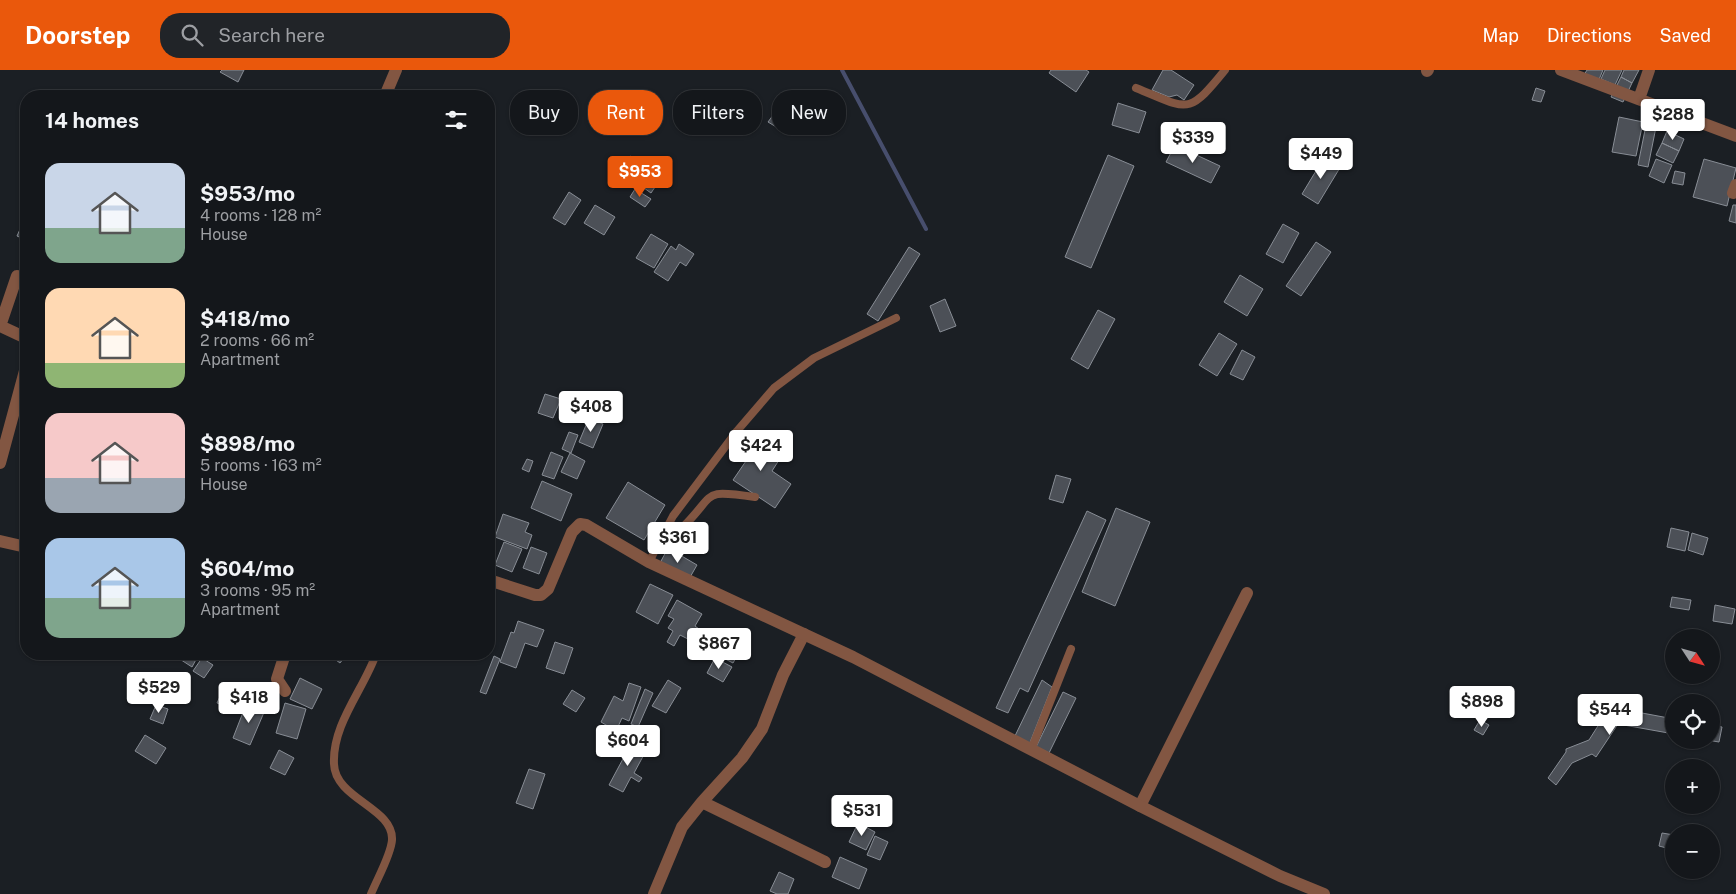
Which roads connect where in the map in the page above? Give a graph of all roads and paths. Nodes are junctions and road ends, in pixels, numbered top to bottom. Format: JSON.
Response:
{"nodes":[{"id":1,"x":396,"y":70,"type":"edge"},
{"id":2,"x":1226,"y":70,"type":"edge"},
{"id":3,"x":1561,"y":70,"type":"edge"},
{"id":4,"x":1649,"y":70,"type":"edge"},
{"id":5,"x":1136,"y":88,"type":"dead end"},
{"id":6,"x":388,"y":90,"type":"edge"},
{"id":7,"x":1640,"y":99,"type":"junction"},
{"id":8,"x":1736,"y":136,"type":"edge"},
{"id":9,"x":17,"y":276,"type":"dead end"},
{"id":10,"x":896,"y":318,"type":"dead end"},
{"id":11,"x":0,"y":326,"type":"edge"},
{"id":12,"x":20,"y":335,"type":"edge"},
{"id":13,"x":20,"y":389,"type":"edge"},
{"id":14,"x":0,"y":463,"type":"edge"},
{"id":15,"x":755,"y":497,"type":"dead end"},
{"id":16,"x":668,"y":525,"type":"junction"},
{"id":17,"x":0,"y":541,"type":"edge"},
{"id":18,"x":20,"y":546,"type":"edge"},
{"id":19,"x":649,"y":562,"type":"junction"},
{"id":20,"x":495,"y":582,"type":"edge"},
{"id":21,"x":1247,"y":593,"type":"dead end"},
{"id":22,"x":804,"y":634,"type":"junction"},
{"id":23,"x":1071,"y":649,"type":"dead end"},
{"id":24,"x":283,"y":660,"type":"edge"},
{"id":25,"x":373,"y":660,"type":"edge"},
{"id":26,"x":285,"y":691,"type":"dead end"},
{"id":27,"x":1031,"y":750,"type":"junction"},
{"id":28,"x":702,"y":802,"type":"junction"},
{"id":29,"x":1140,"y":806,"type":"junction"},
{"id":30,"x":825,"y":862,"type":"dead end"},
{"id":31,"x":371,"y":894,"type":"edge"},
{"id":32,"x":654,"y":894,"type":"edge"},
{"id":33,"x":1324,"y":894,"type":"edge"}],
"edges":[{"from":1,"to":6,"type":"street"},
{"from":2,"to":5,"type":"lane"},
{"from":3,"to":7,"type":"street"},
{"from":4,"to":7,"type":"street"},
{"from":7,"to":8,"type":"street"},
{"from":9,"to":11,"type":"street"},
{"from":10,"to":16,"type":"lane"},
{"from":11,"to":12,"type":"street"},
{"from":13,"to":14,"type":"street"},
{"from":15,"to":16,"type":"lane"},
{"from":16,"to":19,"type":"lane"},
{"from":17,"to":18,"type":"street"},
{"from":19,"to":20,"type":"street"},
{"from":19,"to":22,"type":"street"},
{"from":21,"to":29,"type":"street"},
{"from":22,"to":27,"type":"street"},
{"from":22,"to":28,"type":"street"},
{"from":23,"to":27,"type":"lane"},
{"from":24,"to":26,"type":"street"},
{"from":25,"to":31,"type":"lane"},
{"from":27,"to":29,"type":"street"},
{"from":28,"to":30,"type":"street"},
{"from":28,"to":32,"type":"street"},
{"from":29,"to":33,"type":"street"}]}
